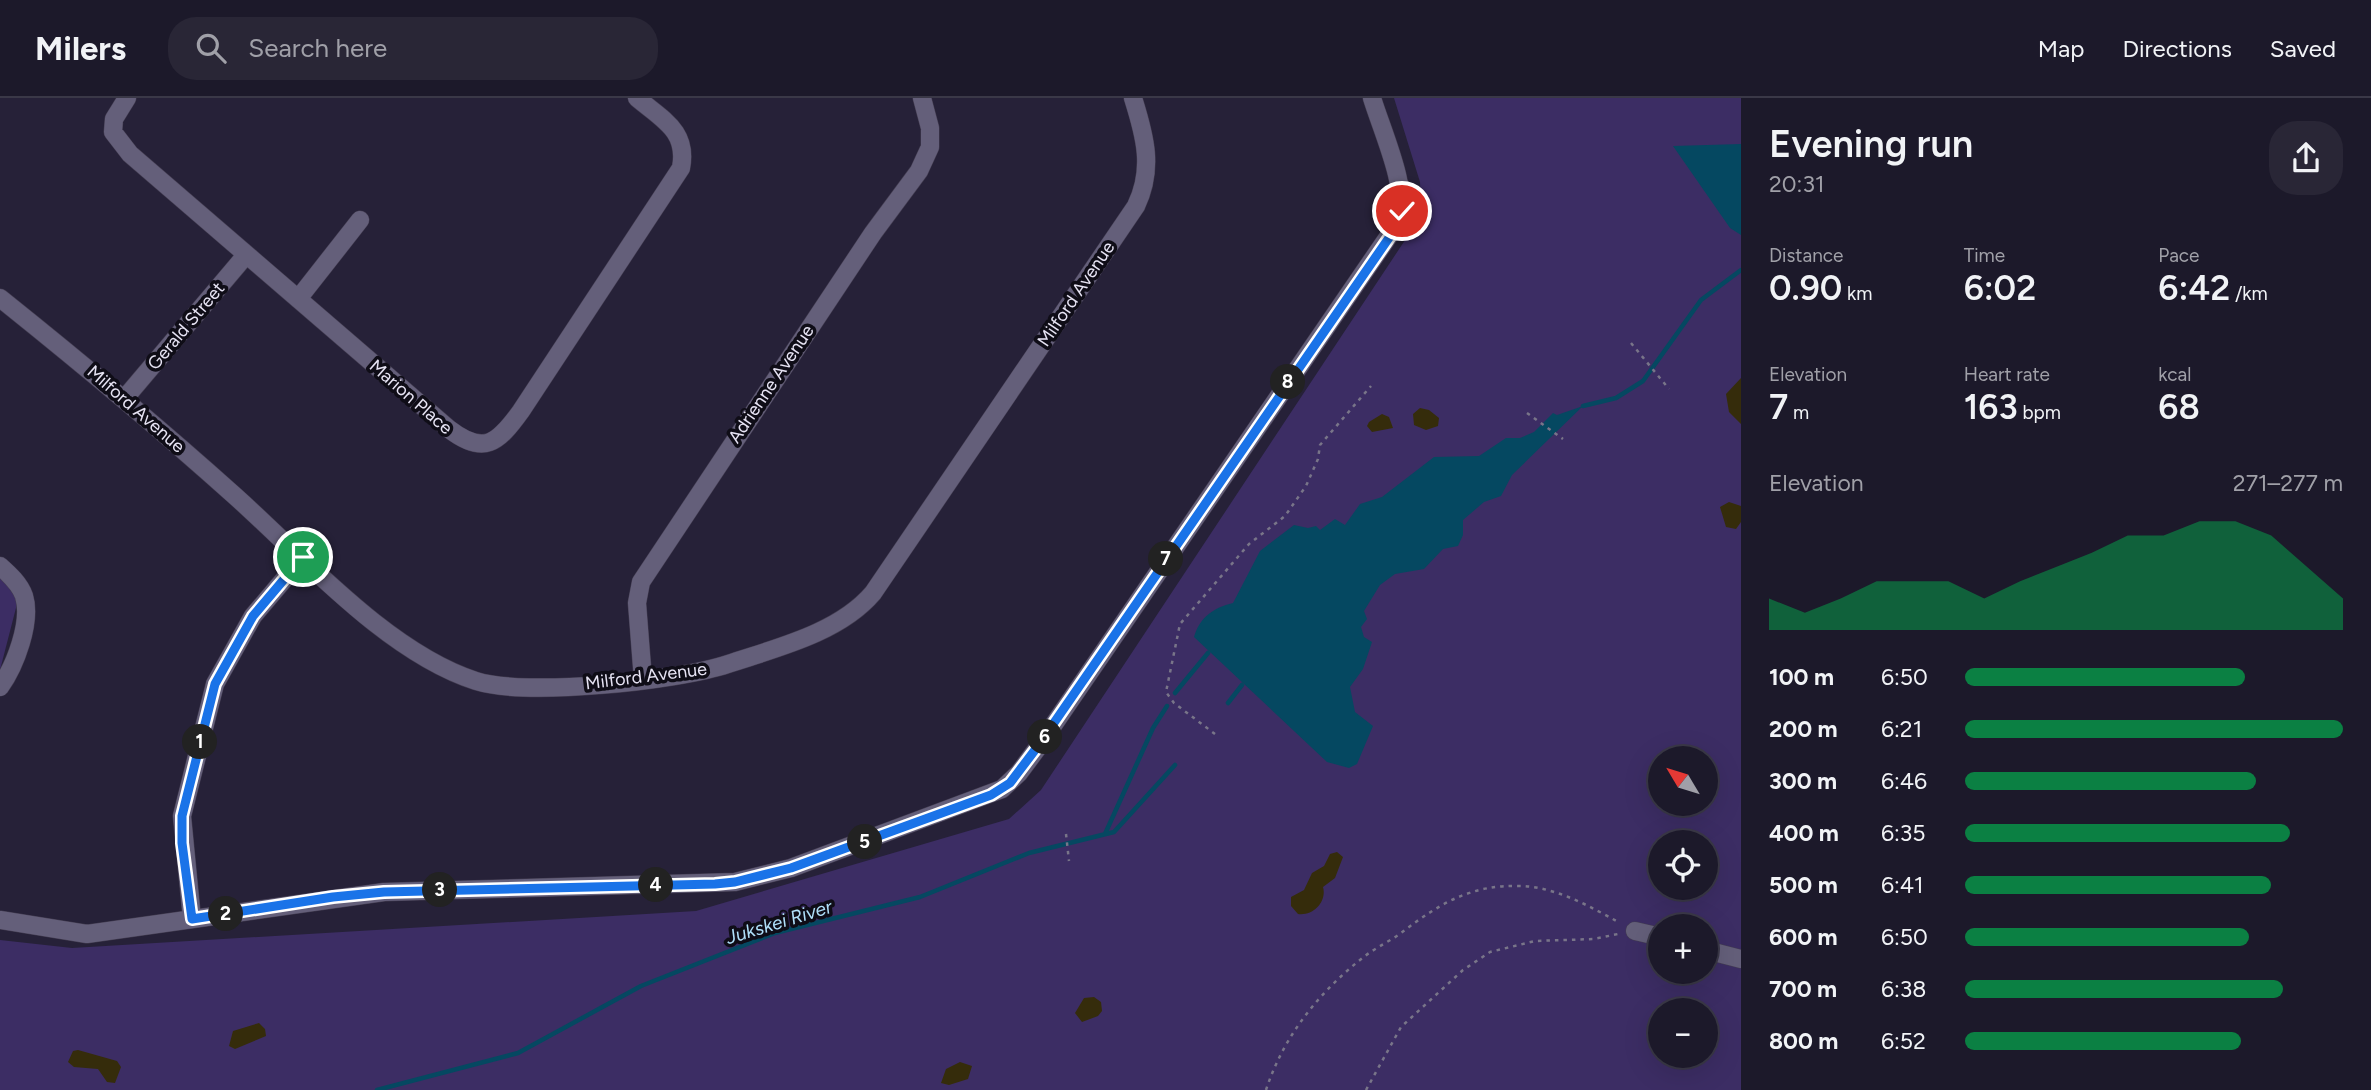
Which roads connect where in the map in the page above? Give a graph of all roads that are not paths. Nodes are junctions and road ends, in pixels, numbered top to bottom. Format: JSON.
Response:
{"nodes":[{"id":1,"x":127,"y":98,"type":"edge"},
{"id":2,"x":637,"y":98,"type":"edge"},
{"id":3,"x":922,"y":98,"type":"edge"},
{"id":4,"x":1133,"y":98,"type":"edge"},
{"id":5,"x":1372,"y":98,"type":"edge"},
{"id":6,"x":360,"y":219,"type":"dead end"},
{"id":7,"x":246,"y":255,"type":"junction"},
{"id":8,"x":0,"y":298,"type":"edge"},
{"id":9,"x":298,"y":299,"type":"junction"},
{"id":10,"x":125,"y":398,"type":"junction"},
{"id":11,"x":303,"y":557,"type":"junction"},
{"id":12,"x":0,"y":566,"type":"edge"},
{"id":13,"x":643,"y":680,"type":"junction"},
{"id":14,"x":0,"y":687,"type":"edge"},
{"id":15,"x":192,"y":919,"type":"junction"},
{"id":16,"x":0,"y":920,"type":"edge"},
{"id":17,"x":1635,"y":931,"type":"road end"},
{"id":18,"x":1648,"y":934,"type":"edge"},
{"id":19,"x":1718,"y":953,"type":"edge"},
{"id":20,"x":1741,"y":959,"type":"edge"}],
"edges":[{"from":1,"to":7,"type":"street","name":"Marion Place"},
{"from":2,"to":9,"type":"street","name":"Marion Place"},
{"from":3,"to":13,"type":"street","name":"Adrienne Avenue"},
{"from":4,"to":13,"type":"street","name":"Milford Avenue"},
{"from":5,"to":15,"type":"street"},
{"from":6,"to":9,"type":"street"},
{"from":7,"to":9,"type":"street","name":"Marion Place"},
{"from":7,"to":10,"type":"street","name":"Gerald Street"},
{"from":8,"to":10,"type":"street","name":"Milford Avenue"},
{"from":10,"to":11,"type":"street","name":"Milford Avenue"},
{"from":11,"to":13,"type":"street","name":"Milford Avenue"},
{"from":11,"to":15,"type":"street"},
{"from":12,"to":14,"type":"street"},
{"from":15,"to":16,"type":"street"},
{"from":17,"to":18,"type":"street"},
{"from":19,"to":20,"type":"street"}]}
